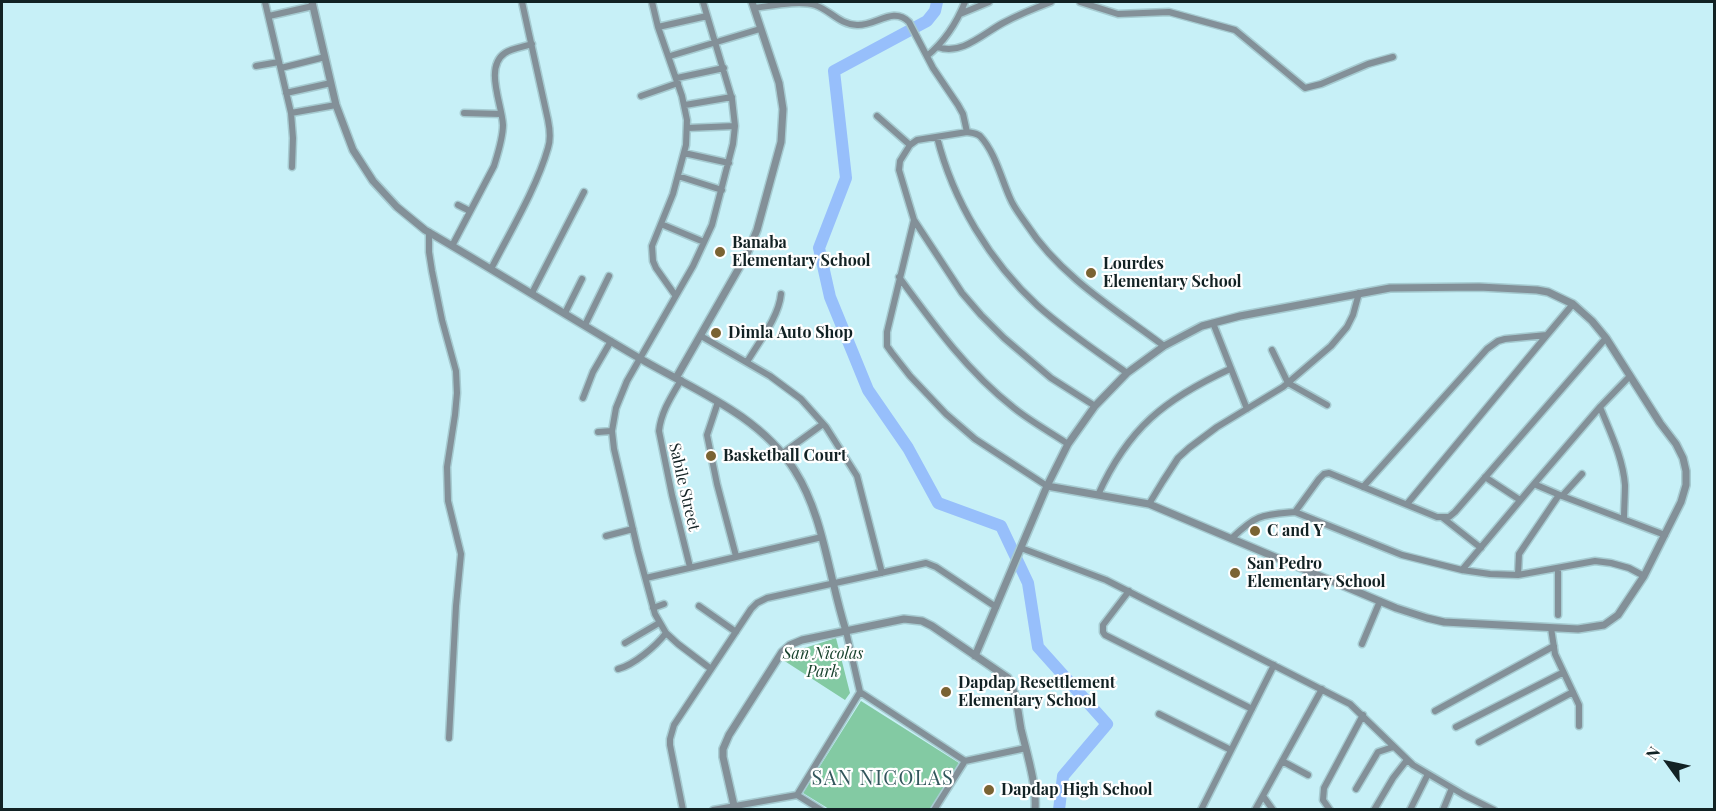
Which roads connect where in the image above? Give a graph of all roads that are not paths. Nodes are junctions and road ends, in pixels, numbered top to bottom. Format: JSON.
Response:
{"nodes":[{"id":1,"x":265,"y":2,"type":"edge"},
{"id":2,"x":522,"y":2,"type":"edge"},
{"id":3,"x":652,"y":2,"type":"edge"},
{"id":4,"x":703,"y":2,"type":"edge"},
{"id":5,"x":964,"y":2,"type":"edge"},
{"id":6,"x":989,"y":2,"type":"edge"},
{"id":7,"x":1051,"y":2,"type":"edge"},
{"id":8,"x":1080,"y":2,"type":"edge"},
{"id":9,"x":793,"y":3,"type":"edge"},
{"id":10,"x":312,"y":4,"type":"edge"},
{"id":11,"x":753,"y":5,"type":"edge"},
{"id":12,"x":960,"y":14,"type":"junction"},
{"id":13,"x":706,"y":15,"type":"junction"},
{"id":14,"x":269,"y":16,"type":"junction"},
{"id":15,"x":658,"y":27,"type":"junction"},
{"id":16,"x":760,"y":29,"type":"junction"},
{"id":17,"x":714,"y":42,"type":"junction"},
{"id":18,"x":532,"y":44,"type":"junction"},
{"id":19,"x":938,"y":47,"type":"junction"},
{"id":20,"x":670,"y":56,"type":"junction"},
{"id":21,"x":927,"y":56,"type":"junction"},
{"id":22,"x":325,"y":57,"type":"junction"},
{"id":23,"x":1393,"y":57,"type":"dead end"},
{"id":24,"x":280,"y":65,"type":"junction"},
{"id":25,"x":256,"y":66,"type":"dead end"},
{"id":26,"x":723,"y":68,"type":"junction"},
{"id":27,"x":677,"y":81,"type":"junction"},
{"id":28,"x":331,"y":83,"type":"junction"},
{"id":29,"x":286,"y":93,"type":"junction"},
{"id":30,"x":641,"y":96,"type":"dead end"},
{"id":31,"x":732,"y":97,"type":"junction"},
{"id":32,"x":336,"y":105,"type":"junction"},
{"id":33,"x":685,"y":105,"type":"junction"},
{"id":34,"x":291,"y":113,"type":"junction"},
{"id":35,"x":464,"y":113,"type":"dead end"},
{"id":36,"x":501,"y":114,"type":"junction"},
{"id":37,"x":877,"y":116,"type":"dead end"},
{"id":38,"x":735,"y":126,"type":"junction"},
{"id":39,"x":687,"y":128,"type":"junction"},
{"id":40,"x":967,"y":132,"type":"junction"},
{"id":41,"x":937,"y":137,"type":"junction"},
{"id":42,"x":910,"y":145,"type":"junction"},
{"id":43,"x":684,"y":153,"type":"junction"},
{"id":44,"x":729,"y":163,"type":"junction"},
{"id":45,"x":292,"y":167,"type":"dead end"},
{"id":46,"x":678,"y":176,"type":"junction"},
{"id":47,"x":722,"y":190,"type":"junction"},
{"id":48,"x":584,"y":192,"type":"dead end"},
{"id":49,"x":458,"y":205,"type":"dead end"},
{"id":50,"x":470,"y":212,"type":"junction"},
{"id":51,"x":914,"y":220,"type":"junction"},
{"id":52,"x":661,"y":224,"type":"junction"},
{"id":53,"x":429,"y":232,"type":"junction"},
{"id":54,"x":704,"y":242,"type":"junction"},
{"id":55,"x":452,"y":246,"type":"junction"},
{"id":56,"x":491,"y":268,"type":"junction"},
{"id":57,"x":609,"y":276,"type":"dead end"},
{"id":58,"x":899,"y":277,"type":"junction"},
{"id":59,"x":582,"y":279,"type":"dead end"},
{"id":60,"x":532,"y":293,"type":"junction"},
{"id":61,"x":1359,"y":293,"type":"junction"},
{"id":62,"x":781,"y":294,"type":"dead end"},
{"id":63,"x":675,"y":295,"type":"junction"},
{"id":64,"x":1573,"y":304,"type":"junction"},
{"id":65,"x":565,"y":313,"type":"junction"},
{"id":66,"x":1212,"y":323,"type":"junction"},
{"id":67,"x":585,"y":325,"type":"junction"},
{"id":68,"x":1547,"y":335,"type":"junction"},
{"id":69,"x":701,"y":336,"type":"junction"},
{"id":70,"x":1606,"y":338,"type":"junction"},
{"id":71,"x":611,"y":341,"type":"junction"},
{"id":72,"x":1164,"y":346,"type":"junction"},
{"id":73,"x":1272,"y":350,"type":"dead end"},
{"id":74,"x":639,"y":358,"type":"junction"},
{"id":75,"x":747,"y":362,"type":"junction"},
{"id":76,"x":1230,"y":369,"type":"junction"},
{"id":77,"x":1127,"y":373,"type":"junction"},
{"id":78,"x":1630,"y":375,"type":"junction"},
{"id":79,"x":678,"y":379,"type":"junction"},
{"id":80,"x":1288,"y":382,"type":"junction"},
{"id":81,"x":583,"y":398,"type":"dead end"},
{"id":82,"x":718,"y":402,"type":"junction"},
{"id":83,"x":1327,"y":405,"type":"dead end"},
{"id":84,"x":1095,"y":406,"type":"junction"},
{"id":85,"x":1600,"y":407,"type":"junction"},
{"id":86,"x":1247,"y":409,"type":"junction"},
{"id":87,"x":823,"y":424,"type":"junction"},
{"id":88,"x":612,"y":431,"type":"junction"},
{"id":89,"x":598,"y":432,"type":"dead end"},
{"id":90,"x":1068,"y":444,"type":"junction"},
{"id":91,"x":783,"y":453,"type":"junction"},
{"id":92,"x":1582,"y":474,"type":"dead end"},
{"id":93,"x":1485,"y":477,"type":"junction"},
{"id":94,"x":1534,"y":484,"type":"junction"},
{"id":95,"x":1047,"y":486,"type":"junction"},
{"id":96,"x":1363,"y":487,"type":"junction"},
{"id":97,"x":1098,"y":495,"type":"junction"},
{"id":98,"x":1561,"y":495,"type":"junction"},
{"id":99,"x":1520,"y":500,"type":"junction"},
{"id":100,"x":1149,"y":504,"type":"junction"},
{"id":101,"x":1407,"y":504,"type":"junction"},
{"id":102,"x":1295,"y":512,"type":"junction"},
{"id":103,"x":1443,"y":518,"type":"junction"},
{"id":104,"x":1624,"y":519,"type":"junction"},
{"id":105,"x":633,"y":529,"type":"junction"},
{"id":106,"x":1665,"y":535,"type":"junction"},
{"id":107,"x":606,"y":536,"type":"dead end"},
{"id":108,"x":822,"y":537,"type":"junction"},
{"id":109,"x":1232,"y":538,"type":"junction"},
{"id":110,"x":1481,"y":548,"type":"junction"},
{"id":111,"x":1020,"y":551,"type":"junction"},
{"id":112,"x":736,"y":556,"type":"junction"},
{"id":113,"x":690,"y":567,"type":"junction"},
{"id":114,"x":1558,"y":568,"type":"junction"},
{"id":115,"x":1462,"y":570,"type":"junction"},
{"id":116,"x":882,"y":573,"type":"junction"},
{"id":117,"x":1518,"y":575,"type":"junction"},
{"id":118,"x":1644,"y":576,"type":"junction"},
{"id":119,"x":646,"y":579,"type":"junction"},
{"id":120,"x":833,"y":583,"type":"junction"},
{"id":121,"x":1129,"y":591,"type":"junction"},
{"id":122,"x":1380,"y":601,"type":"junction"},
{"id":123,"x":664,"y":603,"type":"dead end"},
{"id":124,"x":699,"y":606,"type":"dead end"},
{"id":125,"x":996,"y":607,"type":"junction"},
{"id":126,"x":653,"y":608,"type":"junction"},
{"id":127,"x":1558,"y":615,"type":"dead end"},
{"id":128,"x":659,"y":623,"type":"junction"},
{"id":129,"x":1551,"y":628,"type":"junction"},
{"id":130,"x":846,"y":631,"type":"junction"},
{"id":131,"x":736,"y":632,"type":"junction"},
{"id":132,"x":666,"y":633,"type":"junction"},
{"id":133,"x":625,"y":644,"type":"dead end"},
{"id":134,"x":1362,"y":644,"type":"dead end"},
{"id":135,"x":1554,"y":646,"type":"junction"},
{"id":136,"x":975,"y":656,"type":"junction"},
{"id":137,"x":1274,"y":664,"type":"junction"},
{"id":138,"x":618,"y":669,"type":"dead end"},
{"id":139,"x":711,"y":669,"type":"junction"},
{"id":140,"x":1563,"y":673,"type":"junction"},
{"id":141,"x":1322,"y":689,"type":"junction"},
{"id":142,"x":860,"y":692,"type":"junction"},
{"id":143,"x":1573,"y":692,"type":"junction"},
{"id":144,"x":1252,"y":709,"type":"junction"},
{"id":145,"x":1435,"y":711,"type":"dead end"},
{"id":146,"x":1159,"y":714,"type":"dead end"},
{"id":147,"x":1363,"y":715,"type":"junction"},
{"id":148,"x":1579,"y":726,"type":"dead end"},
{"id":149,"x":1456,"y":727,"type":"dead end"},
{"id":150,"x":449,"y":738,"type":"dead end"},
{"id":151,"x":1479,"y":742,"type":"dead end"},
{"id":152,"x":1394,"y":747,"type":"junction"},
{"id":153,"x":1026,"y":748,"type":"junction"},
{"id":154,"x":1231,"y":750,"type":"junction"},
{"id":155,"x":1407,"y":760,"type":"junction"},
{"id":156,"x":965,"y":761,"type":"junction"},
{"id":157,"x":1282,"y":761,"type":"junction"},
{"id":158,"x":1428,"y":774,"type":"junction"},
{"id":159,"x":1308,"y":775,"type":"dead end"},
{"id":160,"x":1452,"y":788,"type":"junction"},
{"id":161,"x":1356,"y":789,"type":"dead end"},
{"id":162,"x":797,"y":795,"type":"junction"},
{"id":163,"x":1263,"y":796,"type":"junction"},
{"id":164,"x":734,"y":807,"type":"edge"},
{"id":165,"x":683,"y":810,"type":"edge"},
{"id":166,"x":713,"y":810,"type":"edge"},
{"id":167,"x":821,"y":810,"type":"edge"},
{"id":168,"x":934,"y":810,"type":"edge"},
{"id":169,"x":1035,"y":810,"type":"edge"},
{"id":170,"x":1201,"y":810,"type":"edge"},
{"id":171,"x":1255,"y":810,"type":"edge"},
{"id":172,"x":1274,"y":810,"type":"edge"},
{"id":173,"x":1330,"y":810,"type":"edge"},
{"id":174,"x":1374,"y":810,"type":"edge"},
{"id":175,"x":1410,"y":810,"type":"edge"},
{"id":176,"x":1443,"y":810,"type":"edge"},
{"id":177,"x":1494,"y":810,"type":"edge"}],
"edges":[{"from":1,"to":14,"type":"street"},
{"from":2,"to":18,"type":"street"},
{"from":3,"to":15,"type":"street"},
{"from":4,"to":13,"type":"street"},
{"from":5,"to":12,"type":"street"},
{"from":6,"to":12,"type":"street"},
{"from":7,"to":19,"type":"street"},
{"from":8,"to":23,"type":"street"},
{"from":9,"to":11,"type":"street"},
{"from":9,"to":21,"type":"street"},
{"from":10,"to":14,"type":"street"},
{"from":10,"to":22,"type":"street"},
{"from":11,"to":16,"type":"street"},
{"from":12,"to":19,"type":"street"},
{"from":13,"to":15,"type":"street"},
{"from":13,"to":17,"type":"street"},
{"from":14,"to":24,"type":"street"},
{"from":15,"to":20,"type":"street"},
{"from":16,"to":17,"type":"street"},
{"from":16,"to":69,"type":"street"},
{"from":17,"to":20,"type":"street"},
{"from":17,"to":26,"type":"street"},
{"from":18,"to":36,"type":"street"},
{"from":18,"to":56,"type":"street"},
{"from":19,"to":21,"type":"street"},
{"from":20,"to":27,"type":"street"},
{"from":21,"to":40,"type":"street"},
{"from":22,"to":24,"type":"street"},
{"from":22,"to":28,"type":"street"},
{"from":24,"to":25,"type":"street"},
{"from":24,"to":29,"type":"street"},
{"from":26,"to":27,"type":"street"},
{"from":26,"to":31,"type":"street"},
{"from":27,"to":30,"type":"street"},
{"from":27,"to":33,"type":"street"},
{"from":28,"to":29,"type":"street"},
{"from":28,"to":32,"type":"street"},
{"from":29,"to":34,"type":"street"},
{"from":31,"to":33,"type":"street"},
{"from":31,"to":38,"type":"street"},
{"from":32,"to":34,"type":"street"},
{"from":32,"to":53,"type":"street"},
{"from":33,"to":39,"type":"street"},
{"from":34,"to":45,"type":"street"},
{"from":35,"to":36,"type":"street"},
{"from":36,"to":50,"type":"street"},
{"from":37,"to":42,"type":"street"},
{"from":38,"to":39,"type":"street"},
{"from":38,"to":44,"type":"street"},
{"from":39,"to":43,"type":"street"},
{"from":40,"to":41,"type":"street"},
{"from":40,"to":72,"type":"street"},
{"from":41,"to":42,"type":"street"},
{"from":41,"to":77,"type":"street"},
{"from":42,"to":51,"type":"street"},
{"from":43,"to":44,"type":"street"},
{"from":43,"to":46,"type":"street"},
{"from":44,"to":47,"type":"street"},
{"from":46,"to":47,"type":"street"},
{"from":46,"to":52,"type":"street"},
{"from":47,"to":54,"type":"street"},
{"from":48,"to":60,"type":"street"},
{"from":49,"to":50,"type":"street"},
{"from":50,"to":55,"type":"street"},
{"from":51,"to":58,"type":"street"},
{"from":51,"to":84,"type":"street"},
{"from":52,"to":54,"type":"street"},
{"from":52,"to":63,"type":"street"},
{"from":53,"to":55,"type":"street"},
{"from":53,"to":150,"type":"street"},
{"from":54,"to":63,"type":"street"},
{"from":55,"to":56,"type":"street"},
{"from":56,"to":60,"type":"street"},
{"from":57,"to":67,"type":"street"},
{"from":58,"to":90,"type":"street"},
{"from":58,"to":95,"type":"street"},
{"from":59,"to":65,"type":"street"},
{"from":60,"to":65,"type":"street"},
{"from":61,"to":64,"type":"street"},
{"from":61,"to":66,"type":"street"},
{"from":61,"to":80,"type":"street"},
{"from":62,"to":75,"type":"street"},
{"from":63,"to":74,"type":"street"},
{"from":64,"to":68,"type":"street"},
{"from":64,"to":70,"type":"street"},
{"from":65,"to":67,"type":"street"},
{"from":66,"to":72,"type":"street"},
{"from":66,"to":76,"type":"street"},
{"from":67,"to":71,"type":"street"},
{"from":68,"to":96,"type":"street"},
{"from":68,"to":101,"type":"street"},
{"from":69,"to":75,"type":"street"},
{"from":69,"to":79,"type":"street"},
{"from":70,"to":78,"type":"street"},
{"from":70,"to":93,"type":"street"},
{"from":71,"to":74,"type":"street"},
{"from":71,"to":81,"type":"street"},
{"from":72,"to":77,"type":"street"},
{"from":73,"to":80,"type":"street"},
{"from":74,"to":79,"type":"street"},
{"from":74,"to":88,"type":"street"},
{"from":75,"to":87,"type":"street"},
{"from":76,"to":86,"type":"street"},
{"from":76,"to":97,"type":"street"},
{"from":77,"to":84,"type":"street"},
{"from":78,"to":85,"type":"street"},
{"from":78,"to":106,"type":"street"},
{"from":79,"to":82,"type":"street"},
{"from":79,"to":113,"type":"street","name":"Sabile Street"},
{"from":80,"to":83,"type":"street"},
{"from":80,"to":86,"type":"street"},
{"from":82,"to":91,"type":"street"},
{"from":82,"to":112,"type":"street"},
{"from":84,"to":90,"type":"street"},
{"from":85,"to":94,"type":"street"},
{"from":85,"to":104,"type":"street"},
{"from":86,"to":100,"type":"street"},
{"from":87,"to":91,"type":"street"},
{"from":87,"to":116,"type":"street"},
{"from":88,"to":89,"type":"street"},
{"from":88,"to":105,"type":"street"},
{"from":90,"to":95,"type":"street"},
{"from":91,"to":108,"type":"street"},
{"from":92,"to":98,"type":"street"},
{"from":93,"to":99,"type":"street"},
{"from":93,"to":103,"type":"street"},
{"from":94,"to":98,"type":"street"},
{"from":94,"to":99,"type":"street"},
{"from":95,"to":97,"type":"street"},
{"from":95,"to":111,"type":"street"},
{"from":96,"to":101,"type":"street"},
{"from":96,"to":102,"type":"street"},
{"from":97,"to":100,"type":"street"},
{"from":98,"to":104,"type":"street"},
{"from":98,"to":117,"type":"street"},
{"from":99,"to":110,"type":"street"},
{"from":100,"to":109,"type":"street"},
{"from":101,"to":103,"type":"street"},
{"from":102,"to":109,"type":"street"},
{"from":102,"to":115,"type":"street"},
{"from":103,"to":110,"type":"street"},
{"from":104,"to":106,"type":"street"},
{"from":105,"to":107,"type":"street"},
{"from":105,"to":119,"type":"street"},
{"from":106,"to":118,"type":"street"},
{"from":108,"to":112,"type":"street"},
{"from":108,"to":120,"type":"street"},
{"from":109,"to":122,"type":"street"},
{"from":110,"to":115,"type":"street"},
{"from":111,"to":121,"type":"street"},
{"from":111,"to":125,"type":"street"},
{"from":112,"to":113,"type":"street"},
{"from":113,"to":119,"type":"street"},
{"from":114,"to":117,"type":"street"},
{"from":114,"to":118,"type":"street"},
{"from":114,"to":127,"type":"street"},
{"from":115,"to":117,"type":"street"},
{"from":116,"to":120,"type":"street"},
{"from":116,"to":125,"type":"street"},
{"from":118,"to":129,"type":"street"},
{"from":119,"to":126,"type":"street"},
{"from":120,"to":130,"type":"street"},
{"from":120,"to":131,"type":"street"},
{"from":121,"to":137,"type":"street"},
{"from":121,"to":144,"type":"street"},
{"from":122,"to":129,"type":"street"},
{"from":122,"to":134,"type":"street"},
{"from":123,"to":126,"type":"street"},
{"from":124,"to":131,"type":"street"},
{"from":125,"to":136,"type":"street"},
{"from":126,"to":128,"type":"street"},
{"from":128,"to":132,"type":"street"},
{"from":128,"to":133,"type":"street"},
{"from":129,"to":135,"type":"street"},
{"from":130,"to":136,"type":"street"},
{"from":130,"to":142,"type":"street"},
{"from":130,"to":164,"type":"street"},
{"from":131,"to":139,"type":"street"},
{"from":132,"to":138,"type":"street"},
{"from":132,"to":139,"type":"street"},
{"from":135,"to":140,"type":"street"},
{"from":135,"to":145,"type":"street"},
{"from":136,"to":153,"type":"street"},
{"from":137,"to":141,"type":"street"},
{"from":137,"to":144,"type":"street"},
{"from":139,"to":165,"type":"street"},
{"from":140,"to":143,"type":"street"},
{"from":140,"to":149,"type":"street"},
{"from":141,"to":147,"type":"street"},
{"from":141,"to":157,"type":"street"},
{"from":142,"to":156,"type":"street"},
{"from":142,"to":162,"type":"street"},
{"from":143,"to":148,"type":"street"},
{"from":143,"to":151,"type":"street"},
{"from":144,"to":154,"type":"street"},
{"from":146,"to":154,"type":"street"},
{"from":147,"to":152,"type":"street"},
{"from":147,"to":173,"type":"street"},
{"from":152,"to":155,"type":"street"},
{"from":152,"to":161,"type":"street"},
{"from":153,"to":156,"type":"street"},
{"from":153,"to":169,"type":"street"},
{"from":154,"to":170,"type":"street"},
{"from":155,"to":158,"type":"street"},
{"from":155,"to":174,"type":"street"},
{"from":156,"to":168,"type":"street"},
{"from":157,"to":159,"type":"street"},
{"from":157,"to":163,"type":"street"},
{"from":158,"to":160,"type":"street"},
{"from":158,"to":175,"type":"street"},
{"from":160,"to":176,"type":"street"},
{"from":160,"to":177,"type":"street"},
{"from":162,"to":164,"type":"street"},
{"from":162,"to":167,"type":"street"},
{"from":163,"to":171,"type":"street"},
{"from":163,"to":172,"type":"street"},
{"from":164,"to":166,"type":"street"}]}
